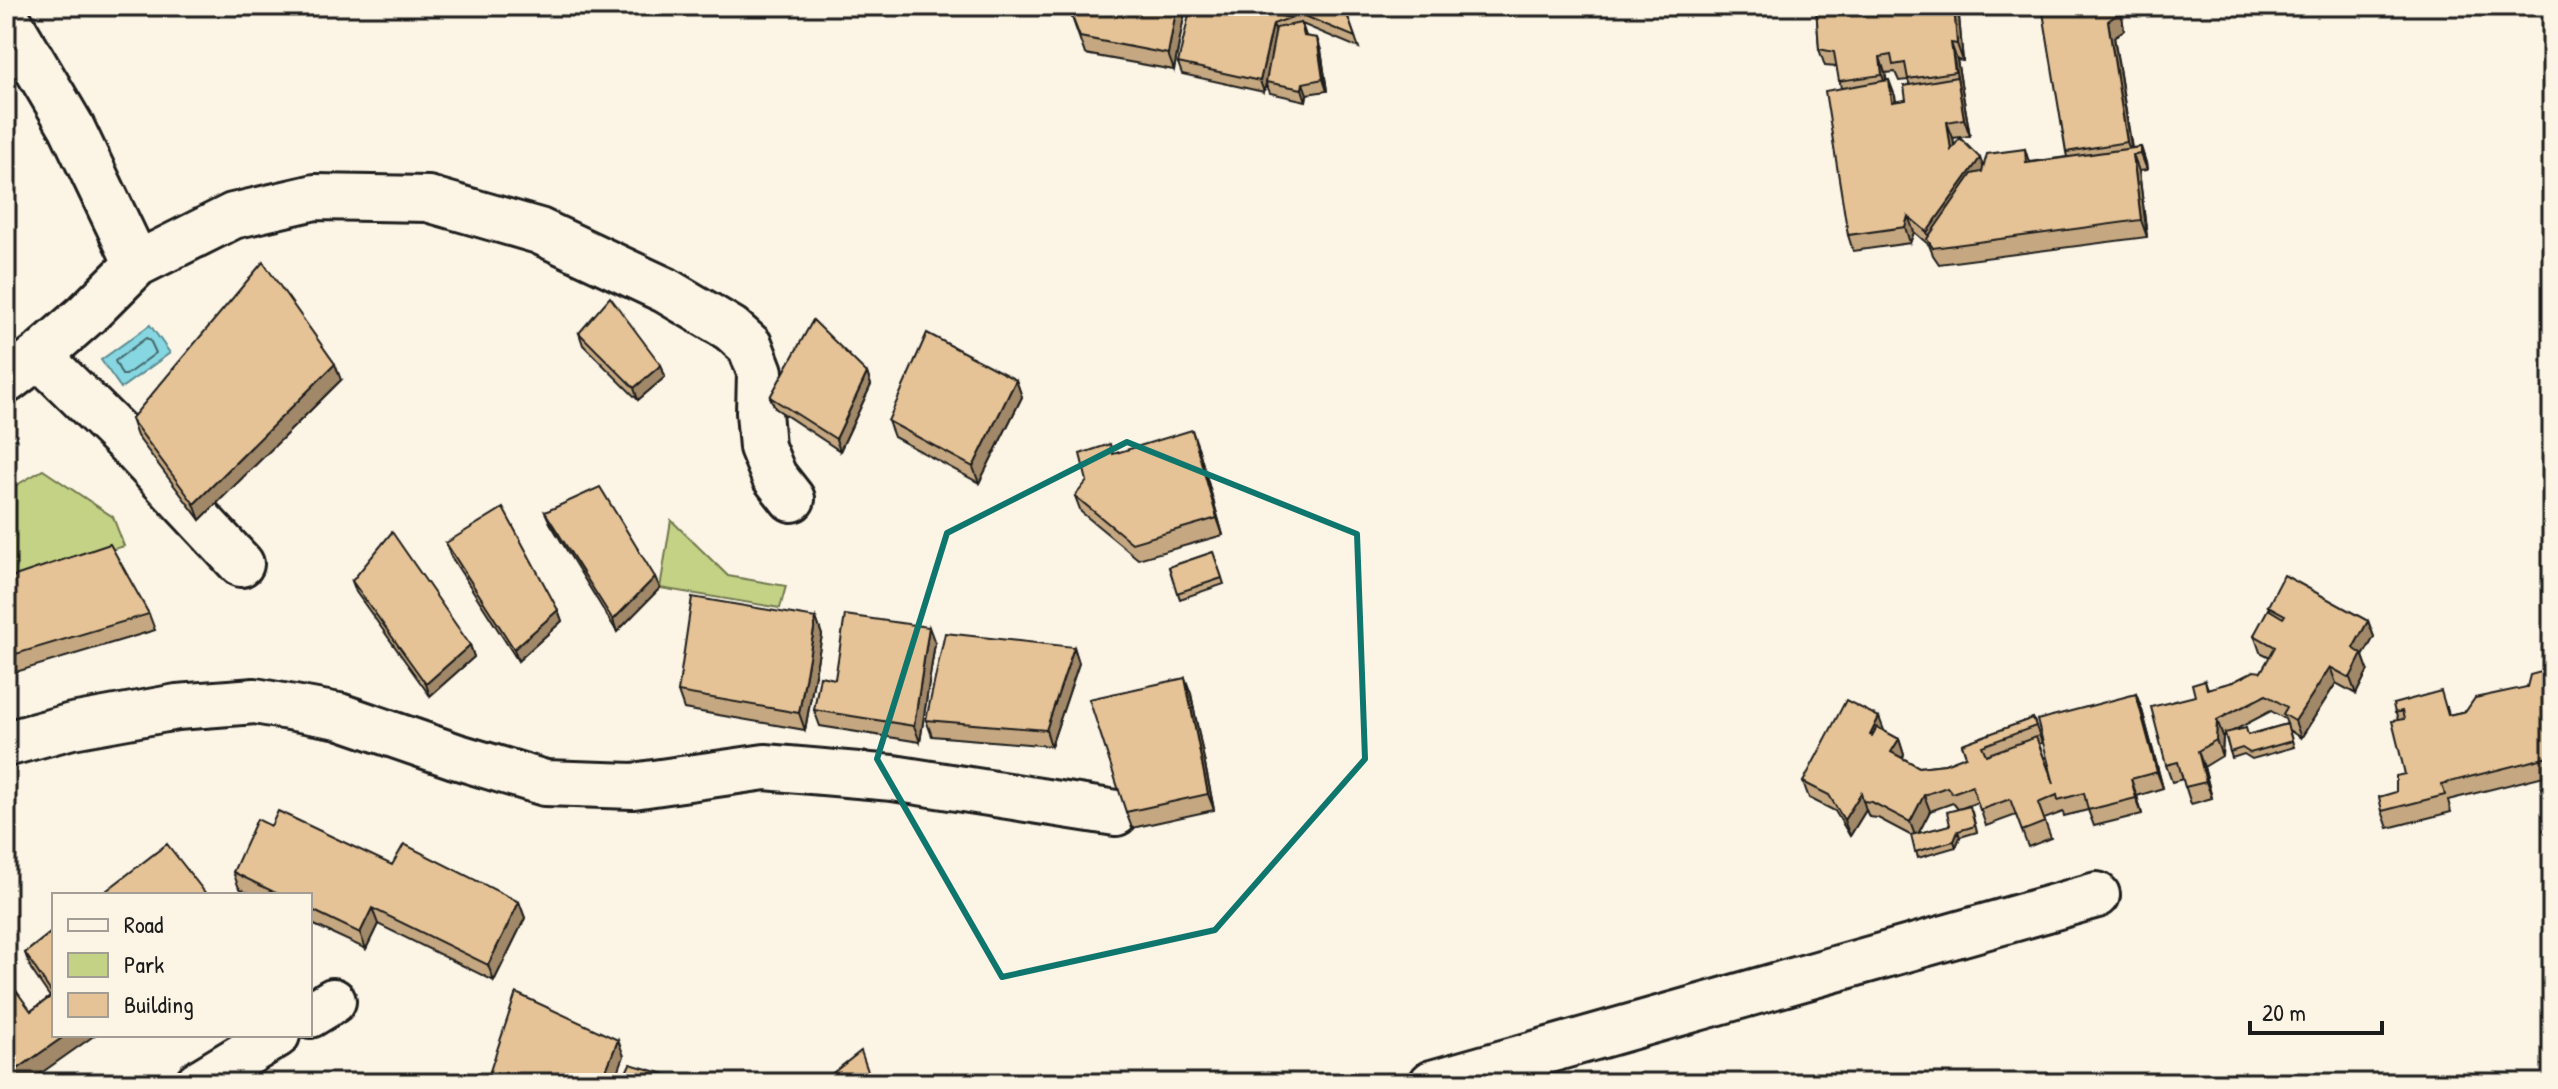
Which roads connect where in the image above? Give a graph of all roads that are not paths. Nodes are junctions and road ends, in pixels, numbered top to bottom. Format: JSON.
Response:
{"nodes":[{"id":1,"x":6,"y":16,"type":"edge"},
{"id":2,"x":137,"y":264,"type":"junction"},
{"id":3,"x":23,"y":369,"type":"edge"},
{"id":4,"x":792,"y":499,"type":"dead end"},
{"id":5,"x":241,"y":564,"type":"dead end"},
{"id":6,"x":6,"y":744,"type":"edge"},
{"id":7,"x":1116,"y":813,"type":"edge"},
{"id":8,"x":2097,"y":895,"type":"dead end"},
{"id":9,"x":274,"y":1037,"type":"edge"},
{"id":10,"x":198,"y":1083,"type":"edge"},
{"id":11,"x":1432,"y":1083,"type":"edge"}],
"edges":[{"from":1,"to":2,"type":"lane"},
{"from":2,"to":3,"type":"lane"},
{"from":2,"to":4,"type":"lane"},
{"from":3,"to":5,"type":"lane"},
{"from":6,"to":7,"type":"lane"},
{"from":8,"to":11,"type":"lane"},
{"from":9,"to":10,"type":"lane"}]}
